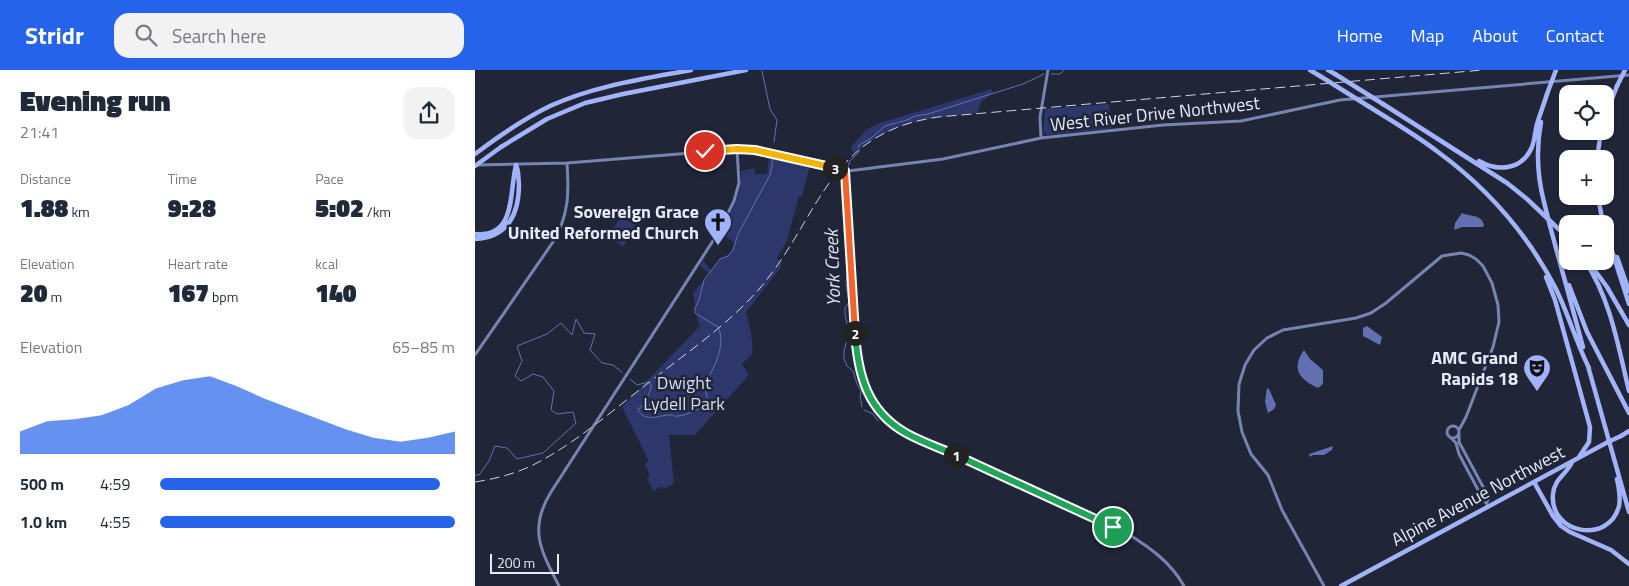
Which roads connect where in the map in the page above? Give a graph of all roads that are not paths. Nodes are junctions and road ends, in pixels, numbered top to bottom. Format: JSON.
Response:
{"nodes":[{"id":1,"x":691,"y":70,"type":"edge"},
{"id":2,"x":746,"y":70,"type":"edge"},
{"id":3,"x":1048,"y":70,"type":"edge"},
{"id":4,"x":1310,"y":70,"type":"edge"},
{"id":5,"x":1328,"y":70,"type":"edge"},
{"id":6,"x":1556,"y":70,"type":"edge"},
{"id":7,"x":1625,"y":70,"type":"edge"},
{"id":8,"x":1629,"y":75,"type":"edge"},
{"id":9,"x":1614,"y":94,"type":"edge"},
{"id":10,"x":1543,"y":108,"type":"junction"},
{"id":11,"x":1041,"y":138,"type":"junction"},
{"id":12,"x":1449,"y":145,"type":"junction"},
{"id":13,"x":737,"y":149,"type":"junction"},
{"id":14,"x":475,"y":154,"type":"edge"},
{"id":15,"x":567,"y":163,"type":"junction"},
{"id":16,"x":516,"y":165,"type":"junction"},
{"id":17,"x":475,"y":166,"type":"edge"},
{"id":18,"x":845,"y":171,"type":"junction"},
{"id":19,"x":1559,"y":229,"type":"edge"},
{"id":20,"x":475,"y":234,"type":"edge"},
{"id":21,"x":475,"y":239,"type":"edge"},
{"id":22,"x":1533,"y":251,"type":"junction"},
{"id":23,"x":1614,"y":251,"type":"edge"},
{"id":24,"x":1559,"y":257,"type":"edge"},
{"id":25,"x":1614,"y":257,"type":"edge"},
{"id":26,"x":1563,"y":270,"type":"edge"},
{"id":27,"x":1563,"y":270,"type":"edge"},
{"id":28,"x":1590,"y":270,"type":"edge"},
{"id":29,"x":1593,"y":270,"type":"edge"},
{"id":30,"x":1629,"y":291,"type":"edge"},
{"id":31,"x":1629,"y":304,"type":"edge"},
{"id":32,"x":1629,"y":325,"type":"edge"},
{"id":33,"x":475,"y":355,"type":"edge"},
{"id":34,"x":1589,"y":368,"type":"junction"},
{"id":35,"x":1629,"y":391,"type":"edge"},
{"id":36,"x":1629,"y":413,"type":"edge"},
{"id":37,"x":1463,"y":422,"type":"junction"},
{"id":38,"x":1454,"y":426,"type":"junction"},
{"id":39,"x":1629,"y":431,"type":"edge"},
{"id":40,"x":1459,"y":432,"type":"junction"},
{"id":41,"x":1451,"y":438,"type":"junction"},
{"id":42,"x":1577,"y":458,"type":"junction"},
{"id":43,"x":1615,"y":460,"type":"junction"},
{"id":44,"x":1572,"y":462,"type":"junction"},
{"id":45,"x":1534,"y":482,"type":"junction"},
{"id":46,"x":1488,"y":504,"type":"junction"},
{"id":47,"x":1629,"y":512,"type":"edge"},
{"id":48,"x":1629,"y":564,"type":"edge"},
{"id":49,"x":559,"y":586,"type":"edge"},
{"id":50,"x":1184,"y":586,"type":"edge"},
{"id":51,"x":1324,"y":586,"type":"edge"},
{"id":52,"x":1341,"y":586,"type":"edge"}],
"edges":[{"from":1,"to":14,"type":"highway"},
{"from":2,"to":17,"type":"highway","bridge":true},
{"from":3,"to":11,"type":"main road"},
{"from":4,"to":22,"type":"highway","bridge":true},
{"from":5,"to":12,"type":"highway","bridge":true},
{"from":6,"to":10,"type":"highway","bridge":true},
{"from":7,"to":9,"type":"highway","bridge":true},
{"from":8,"to":11,"type":"main road","name":"West River Drive Northwest"},
{"from":10,"to":12,"type":"highway"},
{"from":10,"to":24,"type":"highway","bridge":true},
{"from":11,"to":18,"type":"main road","name":"West River Drive Northwest"},
{"from":12,"to":19,"type":"highway"},
{"from":13,"to":15,"type":"main road"},
{"from":13,"to":18,"type":"main road"},
{"from":13,"to":49,"type":"main road"},
{"from":15,"to":16,"type":"main road"},
{"from":15,"to":33,"type":"main road"},
{"from":16,"to":17,"type":"main road"},
{"from":16,"to":20,"type":"highway"},
{"from":16,"to":21,"type":"highway"},
{"from":18,"to":50,"type":"main road"},
{"from":22,"to":34,"type":"highway"},
{"from":22,"to":42,"type":"highway"},
{"from":23,"to":30,"type":"highway"},
{"from":25,"to":31,"type":"highway"},
{"from":26,"to":34,"type":"highway"},
{"from":27,"to":36,"type":"highway"},
{"from":28,"to":35,"type":"highway"},
{"from":29,"to":32,"type":"highway"},
{"from":34,"to":43,"type":"highway"},
{"from":37,"to":38,"type":"main road"},
{"from":37,"to":40,"type":"main road"},
{"from":37,"to":51,"type":"main road"},
{"from":38,"to":40,"type":"main road"},
{"from":38,"to":41,"type":"main road"},
{"from":39,"to":42,"type":"highway","name":"Alpine Avenue Northwest","bridge":true},
{"from":40,"to":41,"type":"main road"},
{"from":40,"to":46,"type":"main road"},
{"from":41,"to":46,"type":"main road"},
{"from":42,"to":44,"type":"highway","name":"Alpine Avenue Northwest"},
{"from":43,"to":44,"type":"highway"},
{"from":43,"to":47,"type":"highway"},
{"from":44,"to":45,"type":"highway","name":"Alpine Avenue Northwest"},
{"from":45,"to":46,"type":"highway","name":"Alpine Avenue Northwest"},
{"from":45,"to":48,"type":"highway"},
{"from":46,"to":52,"type":"highway","name":"Alpine Avenue Northwest"}]}
